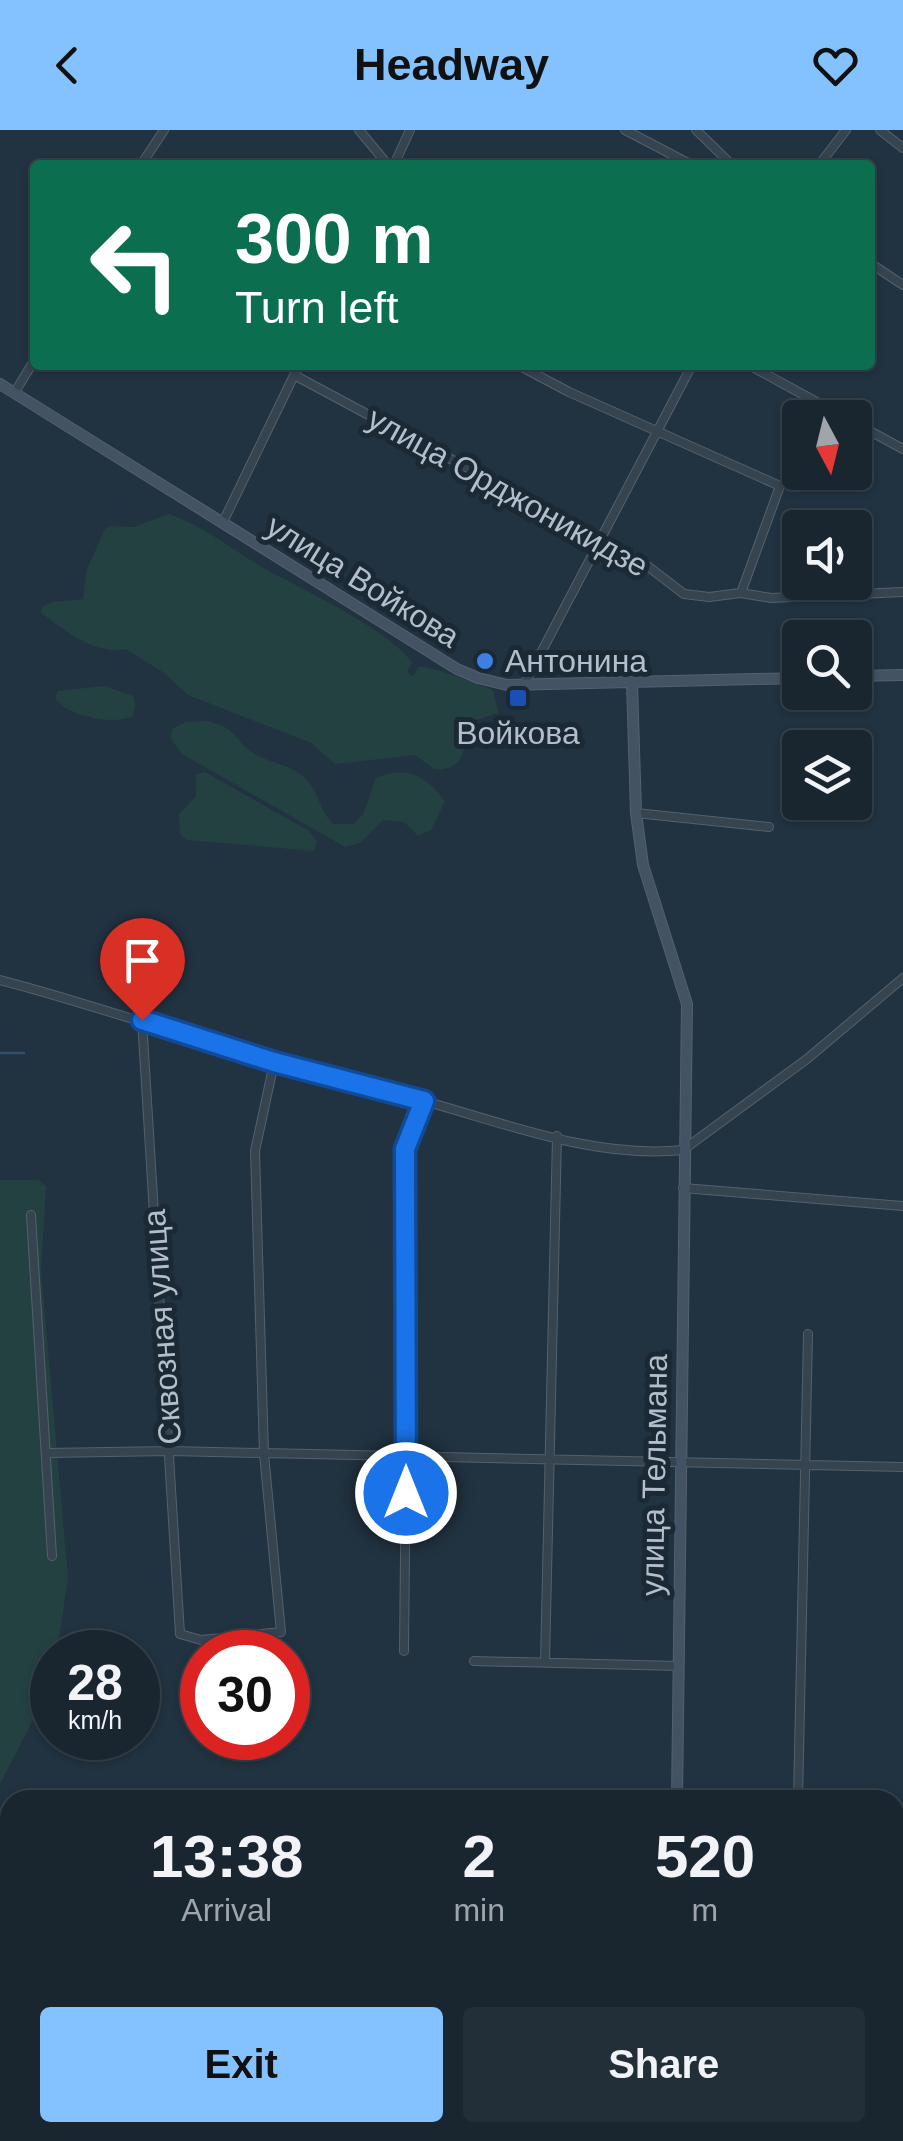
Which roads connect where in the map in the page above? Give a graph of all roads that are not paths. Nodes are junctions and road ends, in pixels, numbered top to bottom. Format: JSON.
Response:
{"nodes":[{"id":1,"x":164,"y":130,"type":"edge"},
{"id":2,"x":359,"y":130,"type":"edge"},
{"id":3,"x":410,"y":130,"type":"edge"},
{"id":4,"x":625,"y":130,"type":"edge"},
{"id":5,"x":650,"y":130,"type":"edge"},
{"id":6,"x":696,"y":130,"type":"edge"},
{"id":7,"x":846,"y":130,"type":"edge"},
{"id":8,"x":880,"y":130,"type":"edge"},
{"id":9,"x":643,"y":141,"type":"junction"},
{"id":10,"x":903,"y":148,"type":"edge"},
{"id":11,"x":144,"y":160,"type":"edge"},
{"id":12,"x":386,"y":160,"type":"edge"},
{"id":13,"x":394,"y":160,"type":"edge"},
{"id":14,"x":682,"y":160,"type":"edge"},
{"id":15,"x":727,"y":160,"type":"edge"},
{"id":16,"x":822,"y":160,"type":"edge"},
{"id":17,"x":875,"y":266,"type":"edge"},
{"id":18,"x":903,"y":285,"type":"edge"},
{"id":19,"x":30,"y":366,"type":"edge"},
{"id":20,"x":296,"y":370,"type":"edge"},
{"id":21,"x":528,"y":370,"type":"edge"},
{"id":22,"x":689,"y":370,"type":"edge"},
{"id":23,"x":759,"y":370,"type":"edge"},
{"id":24,"x":294,"y":374,"type":"junction"},
{"id":25,"x":0,"y":384,"type":"edge"},
{"id":26,"x":15,"y":392,"type":"junction"},
{"id":27,"x":813,"y":400,"type":"edge"},
{"id":28,"x":655,"y":431,"type":"junction"},
{"id":29,"x":872,"y":432,"type":"edge"},
{"id":30,"x":903,"y":449,"type":"edge"},
{"id":31,"x":224,"y":522,"type":"junction"},
{"id":32,"x":597,"y":540,"type":"junction"},
{"id":33,"x":903,"y":592,"type":"edge"},
{"id":34,"x":741,"y":593,"type":"junction"},
{"id":35,"x":903,"y":674,"type":"edge"},
{"id":36,"x":872,"y":675,"type":"edge"},
{"id":37,"x":782,"y":679,"type":"edge"},
{"id":38,"x":632,"y":683,"type":"junction"},
{"id":39,"x":524,"y":684,"type":"junction"},
{"id":40,"x":636,"y":813,"type":"junction"},
{"id":41,"x":769,"y":827,"type":"dead end"},
{"id":42,"x":903,"y":978,"type":"edge"},
{"id":43,"x":0,"y":980,"type":"edge"},
{"id":44,"x":142,"y":1020,"type":"junction"},
{"id":45,"x":274,"y":1062,"type":"junction"},
{"id":46,"x":424,"y":1101,"type":"junction"},
{"id":47,"x":557,"y":1136,"type":"junction"},
{"id":48,"x":683,"y":1150,"type":"junction"},
{"id":49,"x":683,"y":1188,"type":"junction"},
{"id":50,"x":903,"y":1206,"type":"edge"},
{"id":51,"x":30,"y":1215,"type":"dead end"},
{"id":52,"x":808,"y":1334,"type":"dead end"},
{"id":53,"x":170,"y":1452,"type":"junction"},
{"id":54,"x":47,"y":1453,"type":"junction"},
{"id":55,"x":264,"y":1454,"type":"junction"},
{"id":56,"x":406,"y":1456,"type":"junction"},
{"id":57,"x":549,"y":1460,"type":"junction"},
{"id":58,"x":679,"y":1462,"type":"junction"},
{"id":59,"x":805,"y":1465,"type":"junction"},
{"id":60,"x":903,"y":1467,"type":"edge"},
{"id":61,"x":52,"y":1556,"type":"dead end"},
{"id":62,"x":404,"y":1652,"type":"dead end"},
{"id":63,"x":474,"y":1661,"type":"dead end"},
{"id":64,"x":546,"y":1662,"type":"junction"},
{"id":65,"x":678,"y":1666,"type":"junction"},
{"id":66,"x":677,"y":1790,"type":"edge"},
{"id":67,"x":798,"y":1790,"type":"edge"}],
"edges":[{"from":1,"to":11,"type":"street"},
{"from":2,"to":12,"type":"street"},
{"from":3,"to":13,"type":"street"},
{"from":4,"to":9,"type":"street"},
{"from":5,"to":9,"type":"street"},
{"from":6,"to":15,"type":"street"},
{"from":7,"to":16,"type":"street"},
{"from":8,"to":10,"type":"street"},
{"from":9,"to":14,"type":"street"},
{"from":17,"to":18,"type":"street"},
{"from":19,"to":26,"type":"street"},
{"from":20,"to":24,"type":"street"},
{"from":21,"to":28,"type":"street"},
{"from":22,"to":28,"type":"street"},
{"from":23,"to":27,"type":"street"},
{"from":24,"to":31,"type":"street"},
{"from":24,"to":32,"type":"street","name":"улица Орджоникидзе"},
{"from":25,"to":26,"type":"street","name":"улица Войкова"},
{"from":26,"to":31,"type":"street","name":"улица Войкова"},
{"from":28,"to":32,"type":"street"},
{"from":28,"to":34,"type":"street"},
{"from":29,"to":30,"type":"street"},
{"from":31,"to":39,"type":"street","name":"улица Войкова"},
{"from":32,"to":34,"type":"street","name":"улица Орджоникидзе"},
{"from":32,"to":39,"type":"street"},
{"from":33,"to":34,"type":"street","name":"улица Орджоникидзе"},
{"from":35,"to":36,"type":"street"},
{"from":37,"to":38,"type":"street","name":"улица Войкова"},
{"from":38,"to":39,"type":"street","name":"улица Войкова"},
{"from":38,"to":40,"type":"street","name":"улица Тельмана"},
{"from":40,"to":41,"type":"street"},
{"from":40,"to":48,"type":"street","name":"улица Тельмана"},
{"from":42,"to":48,"type":"street"},
{"from":43,"to":44,"type":"street"},
{"from":44,"to":45,"type":"street"},
{"from":44,"to":53,"type":"street","name":"Сквозная улица"},
{"from":45,"to":46,"type":"street"},
{"from":45,"to":55,"type":"street"},
{"from":46,"to":47,"type":"street"},
{"from":46,"to":56,"type":"street"},
{"from":47,"to":48,"type":"street"},
{"from":47,"to":57,"type":"street"},
{"from":48,"to":49,"type":"street","name":"улица Тельмана"},
{"from":49,"to":50,"type":"street"},
{"from":49,"to":58,"type":"street","name":"улица Тельмана"},
{"from":51,"to":54,"type":"street"},
{"from":52,"to":59,"type":"street"},
{"from":53,"to":54,"type":"street"},
{"from":53,"to":55,"type":"street"},
{"from":53,"to":55,"type":"street","name":"Сквозная улица"},
{"from":54,"to":61,"type":"street"},
{"from":55,"to":56,"type":"street"},
{"from":56,"to":57,"type":"street"},
{"from":56,"to":62,"type":"street"},
{"from":57,"to":58,"type":"street"},
{"from":57,"to":64,"type":"street"},
{"from":58,"to":59,"type":"street"},
{"from":58,"to":65,"type":"street","name":"улица Тельмана"},
{"from":59,"to":60,"type":"street"},
{"from":59,"to":67,"type":"street"},
{"from":63,"to":64,"type":"street"},
{"from":64,"to":65,"type":"street"},
{"from":65,"to":66,"type":"street","name":"улица Тельмана"}]}
